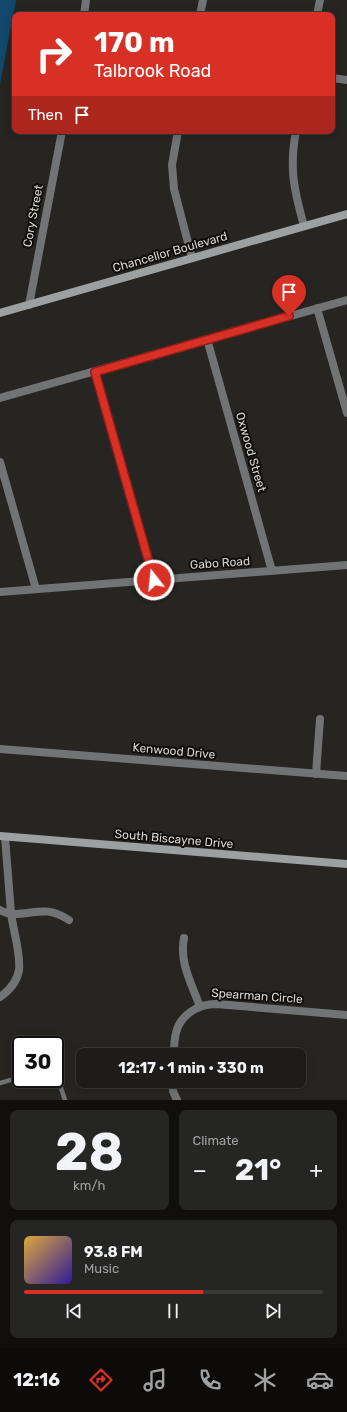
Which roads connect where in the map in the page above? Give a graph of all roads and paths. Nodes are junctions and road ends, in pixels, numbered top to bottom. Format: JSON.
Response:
{"nodes":[{"id":1,"x":86,"y":0,"type":"edge"},
{"id":2,"x":203,"y":0,"type":"edge"},
{"id":3,"x":320,"y":0,"type":"edge"},
{"id":4,"x":84,"y":12,"type":"edge"},
{"id":5,"x":201,"y":12,"type":"edge"},
{"id":6,"x":318,"y":12,"type":"edge"},
{"id":7,"x":335,"y":78,"type":"edge"},
{"id":8,"x":347,"y":80,"type":"edge"},
{"id":9,"x":61,"y":134,"type":"edge"},
{"id":10,"x":177,"y":134,"type":"edge"},
{"id":11,"x":295,"y":134,"type":"edge"},
{"id":12,"x":347,"y":214,"type":"edge"},
{"id":13,"x":304,"y":226,"type":"junction"},
{"id":14,"x":192,"y":258,"type":"junction"},
{"id":15,"x":347,"y":300,"type":"edge"},
{"id":16,"x":29,"y":305,"type":"junction"},
{"id":17,"x":317,"y":308,"type":"junction"},
{"id":18,"x":0,"y":313,"type":"edge"},
{"id":19,"x":207,"y":340,"type":"junction"},
{"id":20,"x":95,"y":372,"type":"junction"},
{"id":21,"x":0,"y":398,"type":"edge"},
{"id":22,"x":347,"y":413,"type":"edge"},
{"id":23,"x":0,"y":462,"type":"edge"},
{"id":24,"x":347,"y":565,"type":"edge"},
{"id":25,"x":272,"y":571,"type":"junction"},
{"id":26,"x":154,"y":580,"type":"junction"},
{"id":27,"x":36,"y":589,"type":"junction"},
{"id":28,"x":0,"y":592,"type":"edge"},
{"id":29,"x":320,"y":719,"type":"dead end"},
{"id":30,"x":0,"y":749,"type":"edge"},
{"id":31,"x":316,"y":774,"type":"junction"},
{"id":32,"x":347,"y":776,"type":"edge"},
{"id":33,"x":3,"y":836,"type":"edge"},
{"id":34,"x":347,"y":864,"type":"edge"},
{"id":35,"x":0,"y":910,"type":"edge"},
{"id":36,"x":11,"y":914,"type":"junction"},
{"id":37,"x":69,"y":920,"type":"dead end"},
{"id":38,"x":184,"y":938,"type":"dead end"},
{"id":39,"x":0,"y":997,"type":"edge"},
{"id":40,"x":200,"y":1007,"type":"junction"},
{"id":41,"x":347,"y":1015,"type":"edge"},
{"id":42,"x":175,"y":1048,"type":"edge"},
{"id":43,"x":12,"y":1080,"type":"edge"},
{"id":44,"x":0,"y":1083,"type":"edge"},
{"id":45,"x":61,"y":1088,"type":"edge"},
{"id":46,"x":173,"y":1088,"type":"edge"},
{"id":47,"x":65,"y":1100,"type":"edge"},
{"id":48,"x":177,"y":1100,"type":"edge"}],
"edges":[{"from":1,"to":4,"type":"street"},
{"from":2,"to":5,"type":"street"},
{"from":3,"to":6,"type":"street"},
{"from":7,"to":8,"type":"street"},
{"from":9,"to":16,"type":"street","name":"Cory Street"},
{"from":10,"to":14,"type":"street"},
{"from":11,"to":13,"type":"street"},
{"from":12,"to":13,"type":"street","name":"Chancellor Boulevard"},
{"from":13,"to":14,"type":"street","name":"Chancellor Boulevard"},
{"from":14,"to":16,"type":"street","name":"Chancellor Boulevard"},
{"from":15,"to":17,"type":"street"},
{"from":16,"to":18,"type":"street","name":"Chancellor Boulevard"},
{"from":17,"to":19,"type":"street"},
{"from":17,"to":22,"type":"street"},
{"from":19,"to":20,"type":"street"},
{"from":19,"to":25,"type":"street","name":"Oxwood Street"},
{"from":20,"to":21,"type":"street"},
{"from":20,"to":26,"type":"street"},
{"from":23,"to":27,"type":"street"},
{"from":24,"to":25,"type":"street","name":"Gabo Road"},
{"from":25,"to":26,"type":"street","name":"Gabo Road"},
{"from":26,"to":27,"type":"street","name":"Gabo Road"},
{"from":27,"to":28,"type":"street","name":"Gabo Road"},
{"from":29,"to":31,"type":"street"},
{"from":30,"to":31,"type":"street","name":"Kenwood Drive"},
{"from":31,"to":32,"type":"street","name":"Kenwood Drive"},
{"from":33,"to":34,"type":"street","name":"South Biscayne Drive"},
{"from":33,"to":36,"type":"street"},
{"from":35,"to":36,"type":"street"},
{"from":36,"to":37,"type":"street"},
{"from":36,"to":39,"type":"street"},
{"from":38,"to":40,"type":"street"},
{"from":40,"to":41,"type":"street","name":"Spearman Circle"},
{"from":40,"to":42,"type":"street","name":"Spearman Circle"},
{"from":43,"to":44,"type":"lane"},
{"from":45,"to":47,"type":"lane"},
{"from":46,"to":48,"type":"street"}]}
